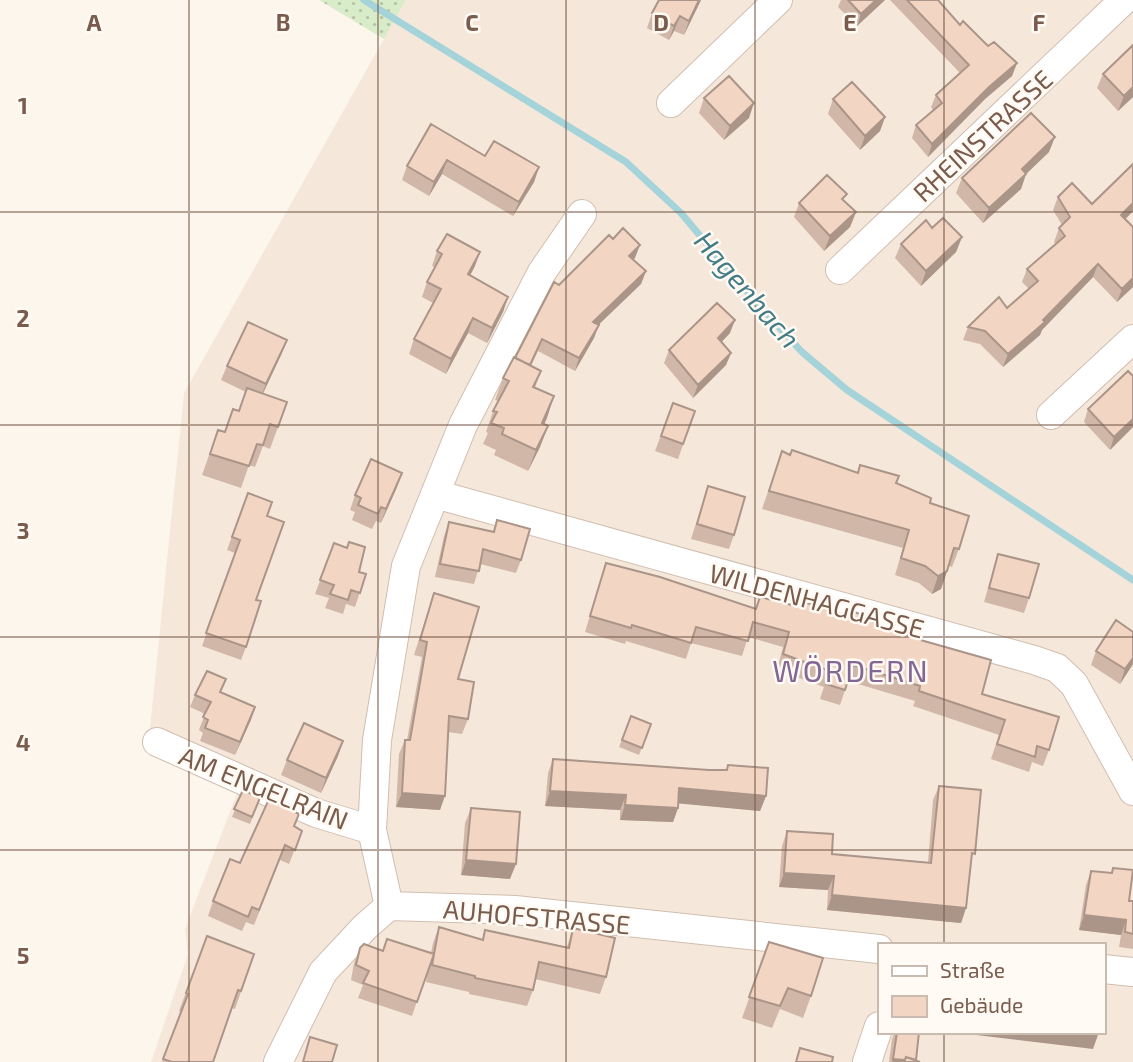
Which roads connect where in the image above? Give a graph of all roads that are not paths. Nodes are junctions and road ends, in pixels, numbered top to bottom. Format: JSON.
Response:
{"nodes":[{"id":1,"x":778,"y":0,"type":"edge"},
{"id":2,"x":1125,"y":0,"type":"edge"},
{"id":3,"x":671,"y":103,"type":"dead end"},
{"id":4,"x":582,"y":214,"type":"dead end"},
{"id":5,"x":840,"y":270,"type":"dead end"},
{"id":6,"x":1133,"y":339,"type":"edge"},
{"id":7,"x":1051,"y":415,"type":"dead end"},
{"id":8,"x":435,"y":494,"type":"junction"},
{"id":9,"x":157,"y":742,"type":"dead end"},
{"id":10,"x":1133,"y":791,"type":"edge"},
{"id":11,"x":372,"y":830,"type":"junction"},
{"id":12,"x":389,"y":906,"type":"junction"},
{"id":13,"x":878,"y":949,"type":"edge"},
{"id":14,"x":1105,"y":969,"type":"edge"},
{"id":15,"x":1133,"y":972,"type":"edge"},
{"id":16,"x":878,"y":1029,"type":"edge"},
{"id":17,"x":278,"y":1062,"type":"edge"},
{"id":18,"x":867,"y":1062,"type":"edge"}],
"edges":[{"from":1,"to":3,"type":"street"},
{"from":2,"to":5,"type":"street","name":"RHEINSTRASSE"},
{"from":4,"to":8,"type":"street"},
{"from":6,"to":7,"type":"street"},
{"from":8,"to":10,"type":"street","name":"WILDENHAGGASSE"},
{"from":8,"to":11,"type":"street"},
{"from":9,"to":11,"type":"street","name":"AM ENGELRAIN"},
{"from":11,"to":12,"type":"street"},
{"from":12,"to":13,"type":"street","name":"AUHOFSTRASSE"},
{"from":12,"to":17,"type":"street"},
{"from":14,"to":15,"type":"street"},
{"from":16,"to":18,"type":"street"}]}
